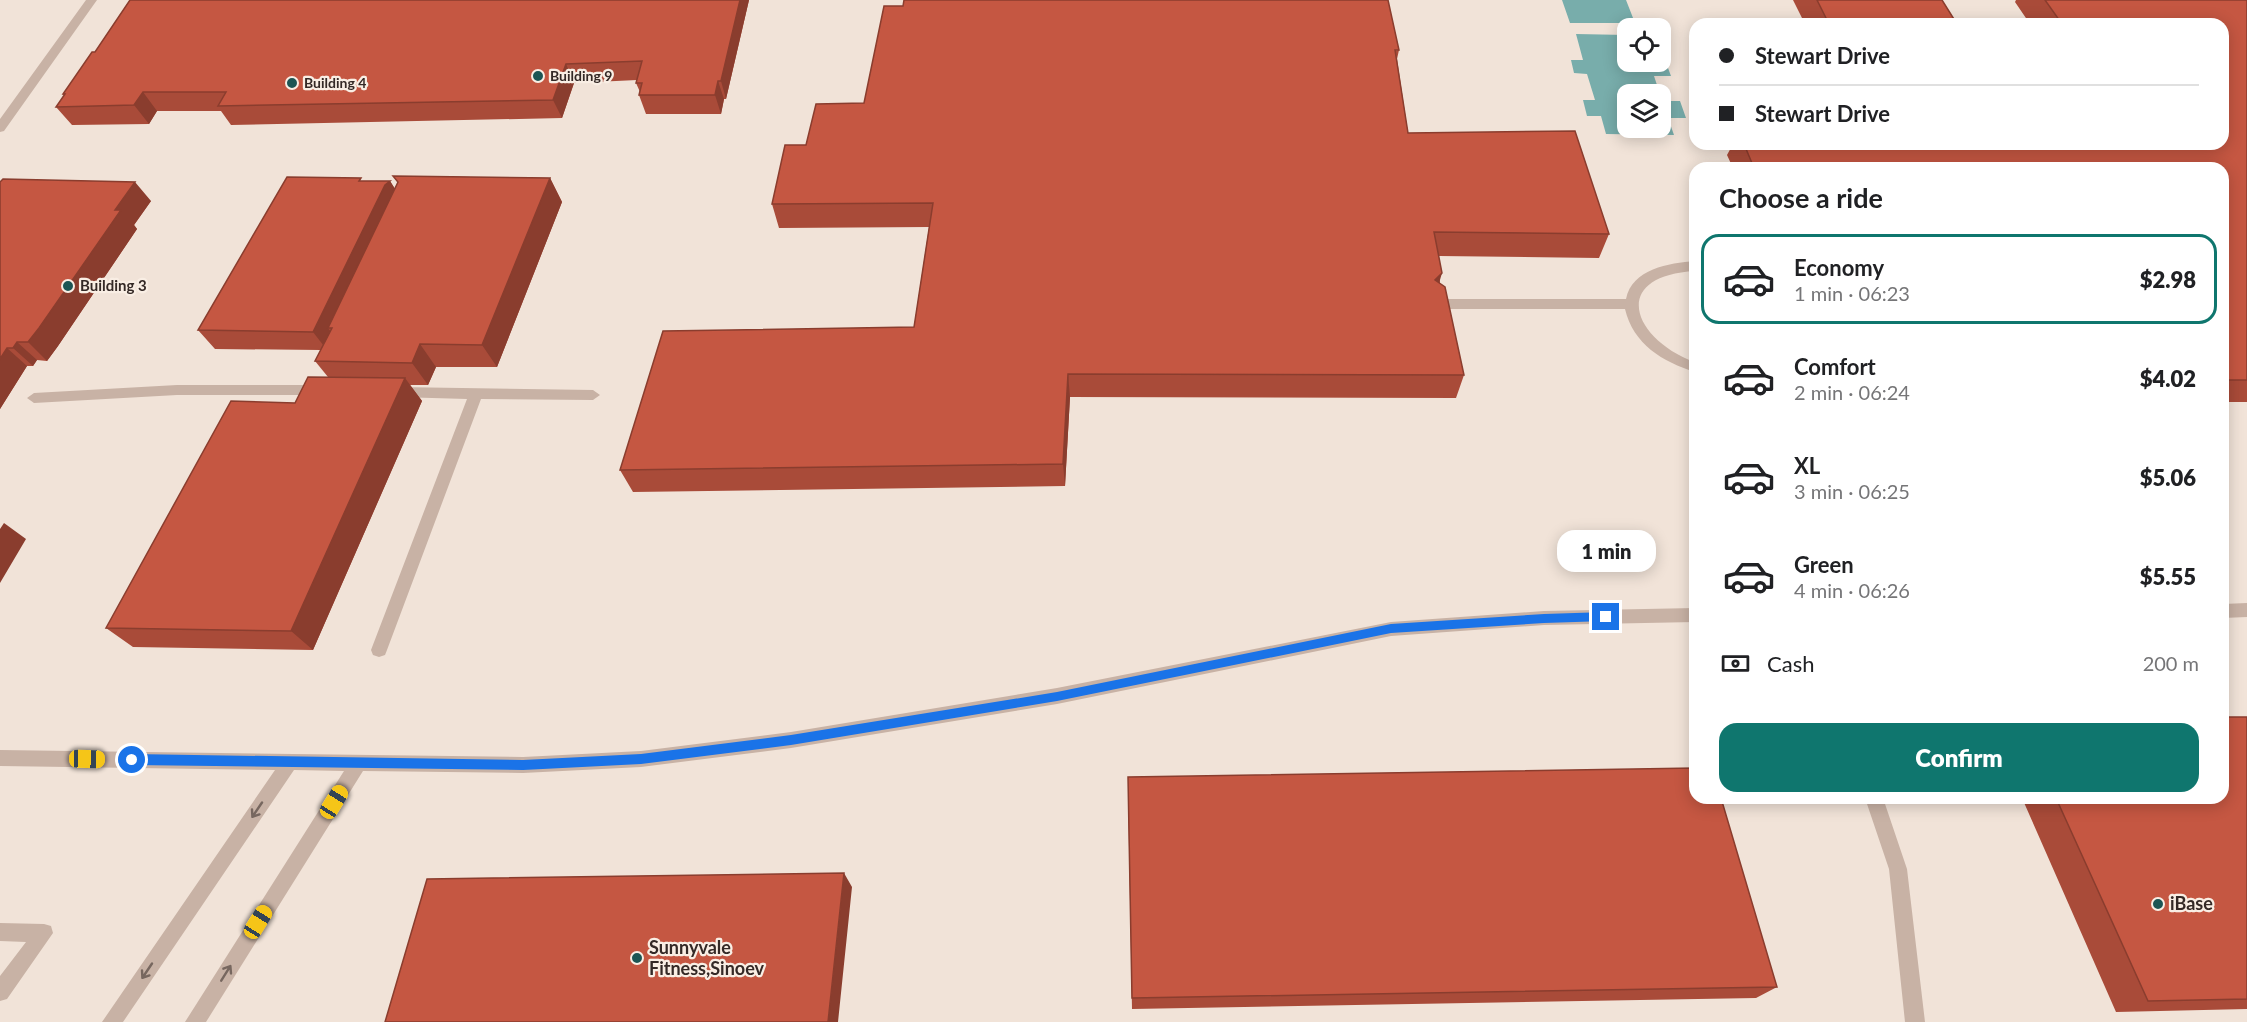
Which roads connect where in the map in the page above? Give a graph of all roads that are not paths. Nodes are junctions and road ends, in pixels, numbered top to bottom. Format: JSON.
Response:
{"nodes":[{"id":1,"x":92,"y":0,"type":"edge"},
{"id":2,"x":0,"y":128,"type":"edge"},
{"id":3,"x":1689,"y":266,"type":"edge"},
{"id":4,"x":1437,"y":304,"type":"edge"},
{"id":5,"x":1632,"y":304,"type":"junction"},
{"id":6,"x":1689,"y":365,"type":"edge"},
{"id":7,"x":324,"y":387,"type":"edge"},
{"id":8,"x":386,"y":392,"type":"edge"},
{"id":9,"x":476,"y":393,"type":"junction"},
{"id":10,"x":593,"y":395,"type":"dead end"},
{"id":11,"x":34,"y":398,"type":"dead end"},
{"id":12,"x":2247,"y":610,"type":"edge"},
{"id":13,"x":2229,"y":611,"type":"edge"},
{"id":14,"x":1689,"y":615,"type":"edge"},
{"id":15,"x":379,"y":650,"type":"dead end"},
{"id":16,"x":0,"y":758,"type":"edge"},
{"id":17,"x":290,"y":762,"type":"junction"},
{"id":18,"x":359,"y":762,"type":"junction"},
{"id":19,"x":1876,"y":804,"type":"edge"},
{"id":20,"x":0,"y":932,"type":"edge"},
{"id":21,"x":0,"y":992,"type":"edge"},
{"id":22,"x":112,"y":1022,"type":"edge"},
{"id":23,"x":195,"y":1022,"type":"edge"},
{"id":24,"x":1915,"y":1022,"type":"edge"}],
"edges":[{"from":1,"to":2,"type":"street"},
{"from":3,"to":5,"type":"street"},
{"from":4,"to":5,"type":"street"},
{"from":5,"to":6,"type":"street"},
{"from":7,"to":11,"type":"street"},
{"from":8,"to":9,"type":"street"},
{"from":9,"to":10,"type":"street"},
{"from":9,"to":15,"type":"street"},
{"from":12,"to":13,"type":"street"},
{"from":14,"to":18,"type":"street"},
{"from":16,"to":17,"type":"street"},
{"from":17,"to":18,"type":"street"},
{"from":17,"to":22,"type":"street","one_way":true},
{"from":23,"to":18,"type":"street","one_way":true},
{"from":19,"to":24,"type":"street"},
{"from":20,"to":21,"type":"street"}]}
